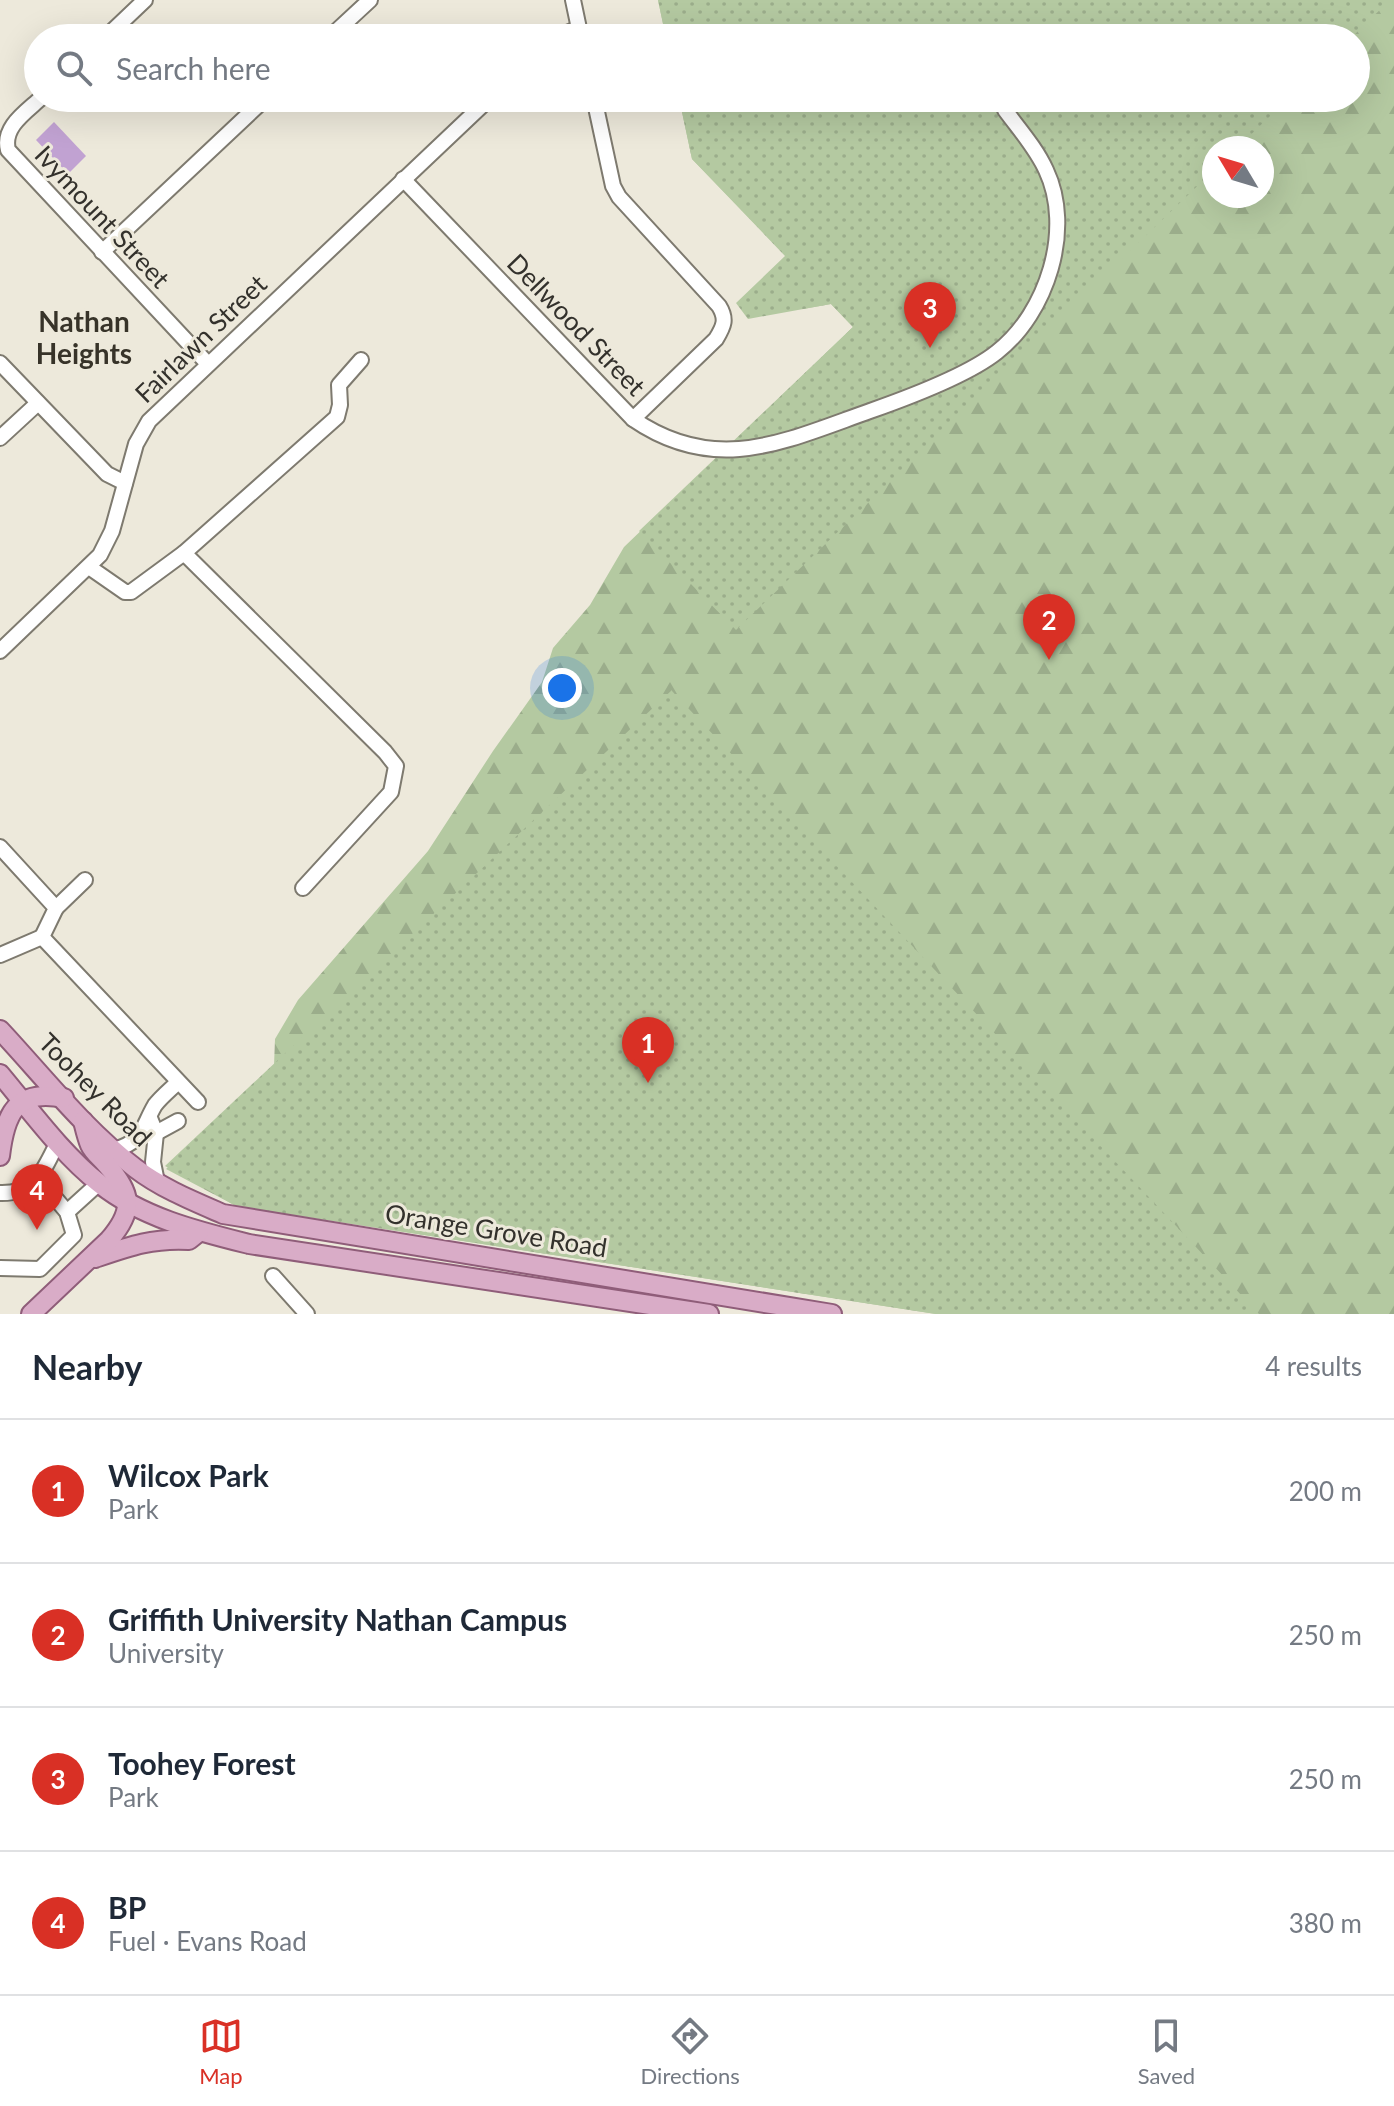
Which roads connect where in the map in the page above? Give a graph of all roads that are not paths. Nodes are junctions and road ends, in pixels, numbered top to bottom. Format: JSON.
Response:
{"nodes":[{"id":1,"x":145,"y":0,"type":"edge"},
{"id":2,"x":370,"y":0,"type":"edge"},
{"id":3,"x":573,"y":0,"type":"edge"},
{"id":4,"x":120,"y":24,"type":"edge"},
{"id":5,"x":344,"y":24,"type":"edge"},
{"id":6,"x":578,"y":24,"type":"edge"},
{"id":7,"x":27,"y":112,"type":"edge"},
{"id":8,"x":251,"y":112,"type":"edge"},
{"id":9,"x":475,"y":112,"type":"edge"},
{"id":10,"x":597,"y":112,"type":"edge"},
{"id":11,"x":1007,"y":112,"type":"edge"},
{"id":12,"x":403,"y":179,"type":"junction"},
{"id":13,"x":102,"y":252,"type":"junction"},
{"id":14,"x":361,"y":360,"type":"dead end"},
{"id":15,"x":0,"y":363,"type":"edge"},
{"id":16,"x":208,"y":364,"type":"junction"},
{"id":17,"x":38,"y":403,"type":"junction"},
{"id":18,"x":633,"y":419,"type":"junction"},
{"id":19,"x":0,"y":438,"type":"edge"},
{"id":20,"x":125,"y":483,"type":"junction"},
{"id":21,"x":184,"y":553,"type":"junction"},
{"id":22,"x":89,"y":567,"type":"junction"},
{"id":23,"x":0,"y":651,"type":"edge"},
{"id":24,"x":0,"y":847,"type":"edge"},
{"id":25,"x":85,"y":880,"type":"dead end"},
{"id":26,"x":303,"y":888,"type":"dead end"},
{"id":27,"x":56,"y":908,"type":"junction"},
{"id":28,"x":42,"y":937,"type":"junction"},
{"id":29,"x":0,"y":955,"type":"edge"},
{"id":30,"x":0,"y":1030,"type":"edge"},
{"id":31,"x":0,"y":1074,"type":"edge"},
{"id":32,"x":178,"y":1082,"type":"junction"},
{"id":33,"x":64,"y":1098,"type":"junction"},
{"id":34,"x":23,"y":1102,"type":"junction"},
{"id":35,"x":198,"y":1102,"type":"dead end"},
{"id":36,"x":82,"y":1118,"type":"junction"},
{"id":37,"x":150,"y":1118,"type":"junction"},
{"id":38,"x":178,"y":1121,"type":"dead end"},
{"id":39,"x":156,"y":1133,"type":"junction"},
{"id":40,"x":58,"y":1142,"type":"junction"},
{"id":41,"x":0,"y":1148,"type":"edge"},
{"id":42,"x":114,"y":1150,"type":"junction"},
{"id":43,"x":39,"y":1179,"type":"junction"},
{"id":44,"x":157,"y":1182,"type":"junction"},
{"id":45,"x":99,"y":1183,"type":"junction"},
{"id":46,"x":0,"y":1193,"type":"edge"},
{"id":47,"x":128,"y":1203,"type":"junction"},
{"id":48,"x":67,"y":1212,"type":"junction"},
{"id":49,"x":199,"y":1232,"type":"junction"},
{"id":50,"x":74,"y":1235,"type":"junction"},
{"id":51,"x":94,"y":1255,"type":"junction"},
{"id":52,"x":0,"y":1268,"type":"edge"},
{"id":53,"x":40,"y":1269,"type":"junction"},
{"id":54,"x":273,"y":1276,"type":"dead end"},
{"id":55,"x":644,"y":1281,"type":"junction"},
{"id":56,"x":58,"y":1290,"type":"junction"},
{"id":57,"x":647,"y":1310,"type":"edge"},
{"id":58,"x":31,"y":1314,"type":"edge"},
{"id":59,"x":307,"y":1314,"type":"edge"},
{"id":60,"x":709,"y":1314,"type":"edge"},
{"id":61,"x":832,"y":1314,"type":"edge"}],
"edges":[{"from":1,"to":4,"type":"street"},
{"from":2,"to":5,"type":"street"},
{"from":3,"to":6,"type":"street"},
{"from":7,"to":13,"type":"street","name":"Ivymount Street"},
{"from":8,"to":13,"type":"street"},
{"from":9,"to":12,"type":"street","name":"Fairlawn Street"},
{"from":10,"to":18,"type":"street"},
{"from":11,"to":18,"type":"street","name":"Dellwood Street"},
{"from":12,"to":16,"type":"street","name":"Fairlawn Street"},
{"from":12,"to":18,"type":"street","name":"Dellwood Street"},
{"from":13,"to":16,"type":"street","name":"Ivymount Street"},
{"from":14,"to":21,"type":"street"},
{"from":15,"to":17,"type":"street"},
{"from":16,"to":20,"type":"street","name":"Fairlawn Street"},
{"from":17,"to":19,"type":"street"},
{"from":17,"to":20,"type":"street"},
{"from":20,"to":22,"type":"street","name":"Fairlawn Street"},
{"from":21,"to":22,"type":"street"},
{"from":21,"to":26,"type":"street"},
{"from":22,"to":23,"type":"street","name":"Fairlawn Street"},
{"from":24,"to":27,"type":"street"},
{"from":25,"to":27,"type":"street"},
{"from":27,"to":28,"type":"street"},
{"from":28,"to":29,"type":"street"},
{"from":28,"to":32,"type":"street"},
{"from":30,"to":33,"type":"main road","name":"Toohey Road"},
{"from":31,"to":34,"type":"main road"},
{"from":32,"to":35,"type":"street"},
{"from":32,"to":37,"type":"street"},
{"from":33,"to":34,"type":"main road"},
{"from":33,"to":36,"type":"main road","name":"Toohey Road"},
{"from":34,"to":40,"type":"main road"},
{"from":34,"to":41,"type":"main road"},
{"from":36,"to":42,"type":"main road","name":"Toohey Road"},
{"from":36,"to":47,"type":"main road"},
{"from":37,"to":39,"type":"street"},
{"from":37,"to":42,"type":"street"},
{"from":38,"to":39,"type":"street"},
{"from":39,"to":44,"type":"street"},
{"from":40,"to":43,"type":"street"},
{"from":40,"to":45,"type":"main road"},
{"from":42,"to":44,"type":"main road","name":"Toohey Road"},
{"from":43,"to":46,"type":"street"},
{"from":43,"to":48,"type":"street"},
{"from":44,"to":55,"type":"main road","name":"Orange Grove Road"},
{"from":45,"to":47,"type":"main road"},
{"from":45,"to":48,"type":"street"},
{"from":47,"to":49,"type":"main road","name":"Orange Grove Road"},
{"from":47,"to":51,"type":"main road"},
{"from":48,"to":50,"type":"street"},
{"from":49,"to":51,"type":"main road"},
{"from":49,"to":57,"type":"main road","name":"Orange Grove Road"},
{"from":50,"to":51,"type":"street"},
{"from":50,"to":53,"type":"street"},
{"from":51,"to":56,"type":"main road"},
{"from":52,"to":53,"type":"street"},
{"from":53,"to":56,"type":"street"},
{"from":54,"to":59,"type":"street"},
{"from":55,"to":57,"type":"street"},
{"from":55,"to":61,"type":"main road","name":"Orange Grove Road"},
{"from":56,"to":58,"type":"main road"},
{"from":57,"to":60,"type":"main road","name":"Orange Grove Road"}]}
